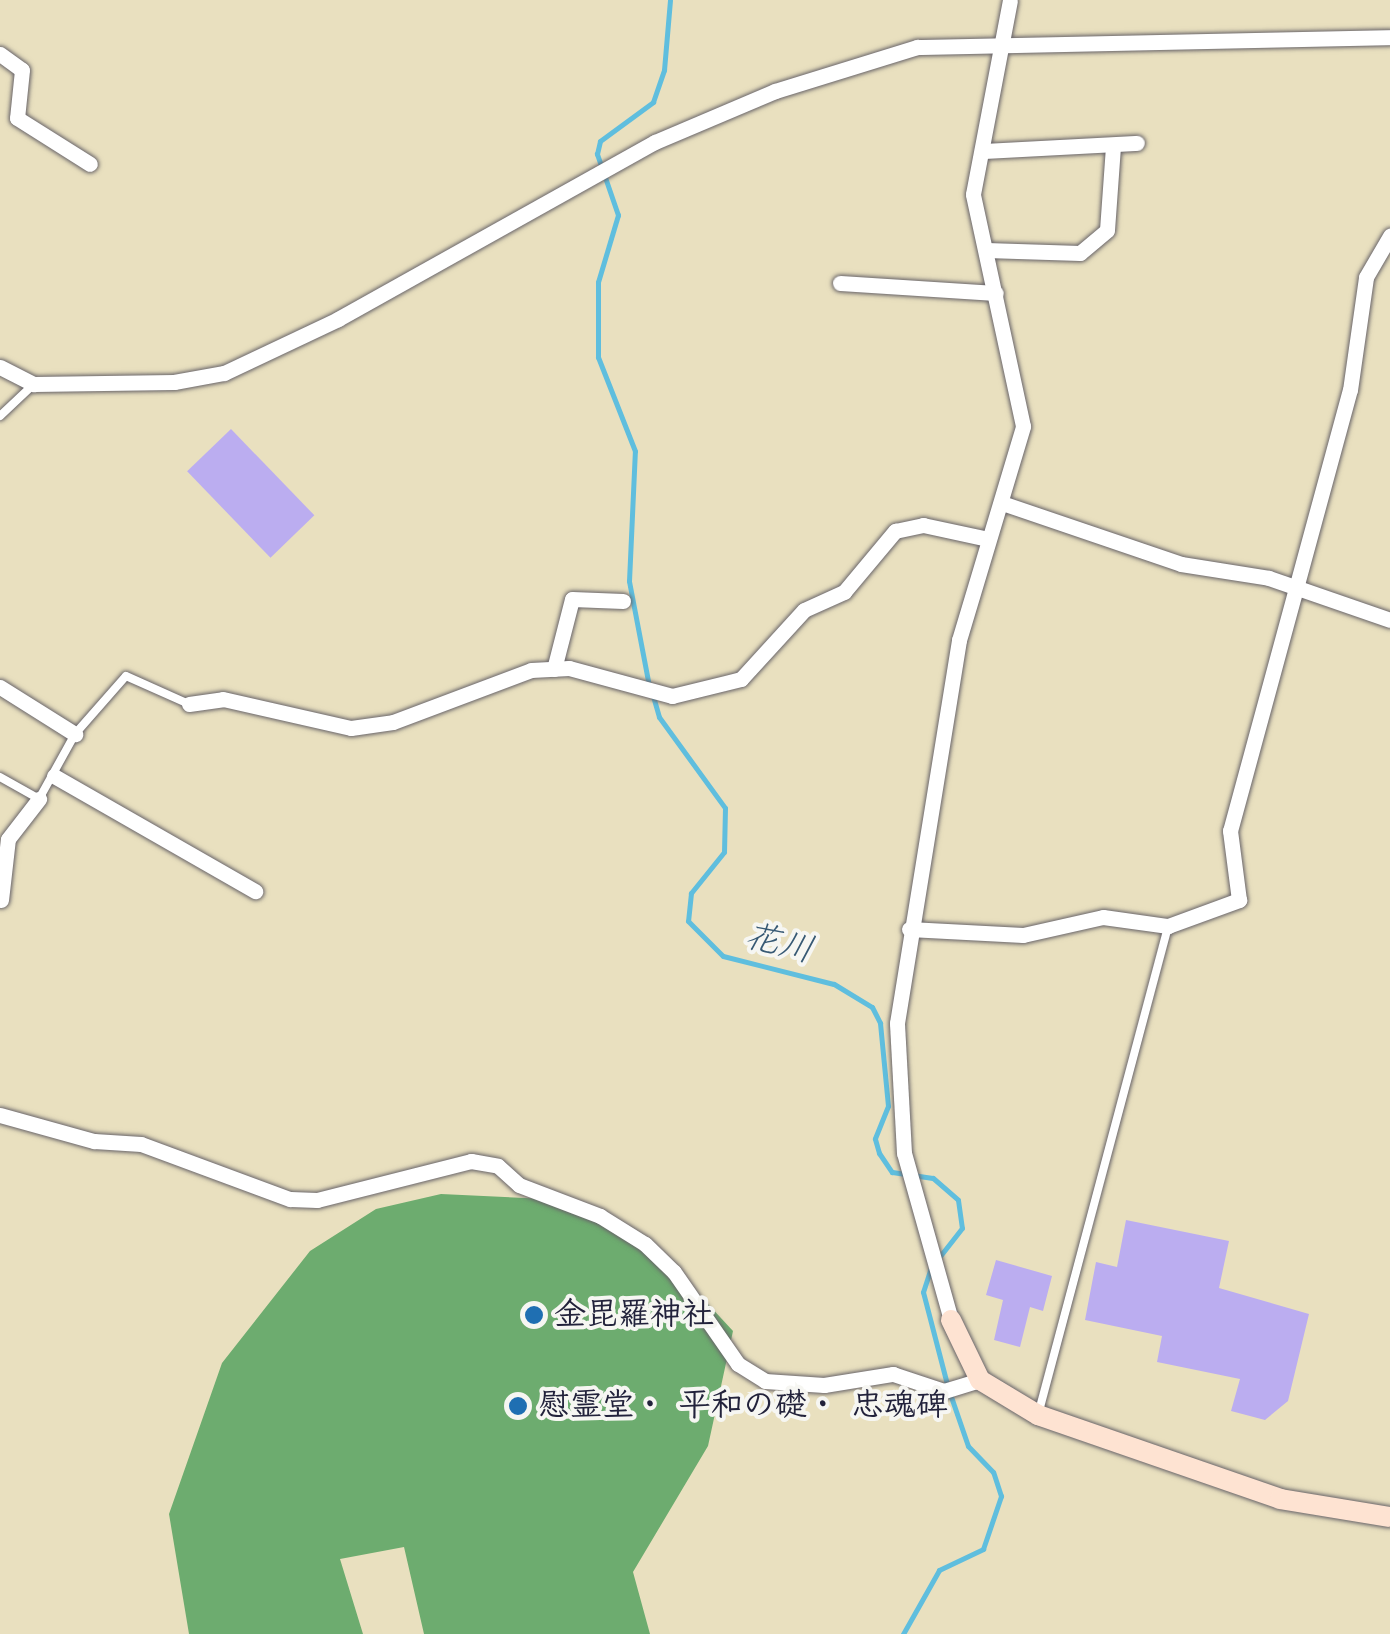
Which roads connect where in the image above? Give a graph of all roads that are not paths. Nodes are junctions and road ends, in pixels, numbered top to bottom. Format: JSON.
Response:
{"nodes":[{"id":1,"x":1010,"y":0,"type":"edge"},
{"id":2,"x":1390,"y":37,"type":"edge"},
{"id":3,"x":1006,"y":42,"type":"junction"},
{"id":4,"x":0,"y":54,"type":"edge"},
{"id":5,"x":1137,"y":143,"type":"dead end"},
{"id":6,"x":1113,"y":146,"type":"junction"},
{"id":7,"x":982,"y":151,"type":"junction"},
{"id":8,"x":90,"y":164,"type":"dead end"},
{"id":9,"x":1390,"y":236,"type":"edge"},
{"id":10,"x":986,"y":250,"type":"junction"},
{"id":11,"x":840,"y":283,"type":"dead end"},
{"id":12,"x":996,"y":293,"type":"junction"},
{"id":13,"x":0,"y":367,"type":"edge"},
{"id":14,"x":34,"y":384,"type":"junction"},
{"id":15,"x":0,"y":416,"type":"edge"},
{"id":16,"x":1002,"y":503,"type":"junction"},
{"id":17,"x":988,"y":540,"type":"junction"},
{"id":18,"x":1298,"y":586,"type":"junction"},
{"id":19,"x":623,"y":601,"type":"dead end"},
{"id":20,"x":1390,"y":620,"type":"edge"},
{"id":21,"x":554,"y":669,"type":"junction"},
{"id":22,"x":0,"y":687,"type":"edge"},
{"id":23,"x":189,"y":704,"type":"joint"},
{"id":24,"x":75,"y":734,"type":"junction"},
{"id":25,"x":54,"y":776,"type":"junction"},
{"id":26,"x":0,"y":777,"type":"edge"},
{"id":27,"x":39,"y":799,"type":"junction"},
{"id":28,"x":255,"y":891,"type":"dead end"},
{"id":29,"x":1,"y":900,"type":"edge"},
{"id":30,"x":1168,"y":926,"type":"junction"},
{"id":31,"x":909,"y":929,"type":"junction"},
{"id":32,"x":0,"y":1116,"type":"edge"},
{"id":33,"x":950,"y":1320,"type":"joint"},
{"id":34,"x":980,"y":1380,"type":"junction"},
{"id":35,"x":1038,"y":1415,"type":"junction"},
{"id":36,"x":1390,"y":1517,"type":"edge"}],
"edges":[{"from":1,"to":3,"type":"street"},
{"from":2,"to":3,"type":"street"},
{"from":3,"to":7,"type":"street"},
{"from":3,"to":14,"type":"street"},
{"from":4,"to":8,"type":"street"},
{"from":5,"to":6,"type":"street"},
{"from":6,"to":7,"type":"street"},
{"from":6,"to":10,"type":"street"},
{"from":7,"to":10,"type":"street"},
{"from":9,"to":18,"type":"street"},
{"from":10,"to":12,"type":"street"},
{"from":11,"to":12,"type":"street"},
{"from":12,"to":16,"type":"street"},
{"from":13,"to":14,"type":"street"},
{"from":14,"to":15,"type":"lane"},
{"from":16,"to":17,"type":"street"},
{"from":16,"to":18,"type":"street"},
{"from":17,"to":21,"type":"street"},
{"from":17,"to":31,"type":"street"},
{"from":18,"to":20,"type":"street"},
{"from":18,"to":30,"type":"street"},
{"from":19,"to":21,"type":"street"},
{"from":21,"to":23,"type":"street"},
{"from":22,"to":24,"type":"street"},
{"from":23,"to":24,"type":"lane"},
{"from":24,"to":25,"type":"lane"},
{"from":25,"to":27,"type":"lane"},
{"from":25,"to":28,"type":"street"},
{"from":26,"to":27,"type":"lane"},
{"from":27,"to":29,"type":"street"},
{"from":30,"to":31,"type":"street"},
{"from":30,"to":35,"type":"lane"},
{"from":31,"to":33,"type":"street"},
{"from":32,"to":34,"type":"street"},
{"from":33,"to":34,"type":"street"},
{"from":34,"to":35,"type":"street"},
{"from":35,"to":36,"type":"street"}]}
